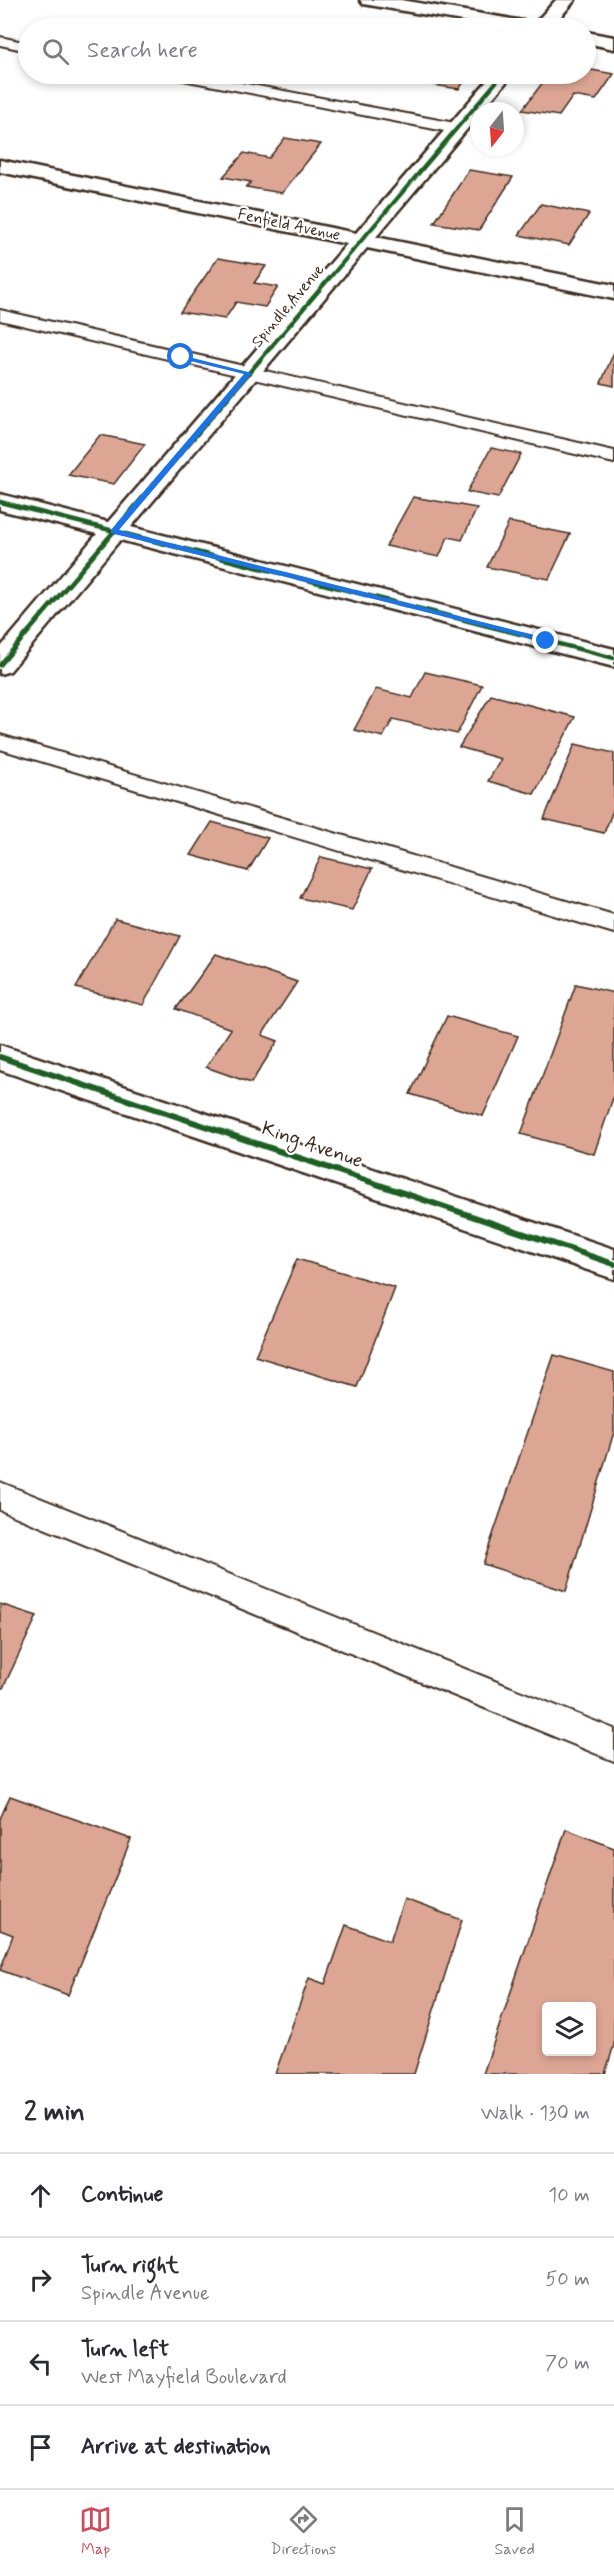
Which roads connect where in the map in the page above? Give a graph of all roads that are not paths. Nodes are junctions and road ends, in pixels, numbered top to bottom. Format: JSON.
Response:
{"nodes":[{"id":1,"x":369,"y":0,"type":"edge"},
{"id":2,"x":566,"y":0,"type":"edge"},
{"id":3,"x":474,"y":18,"type":"edge"},
{"id":4,"x":551,"y":18,"type":"edge"},
{"id":5,"x":596,"y":40,"type":"edge"},
{"id":6,"x":0,"y":41,"type":"edge"},
{"id":7,"x":614,"y":43,"type":"edge"},
{"id":8,"x":18,"y":45,"type":"edge"},
{"id":9,"x":225,"y":84,"type":"edge"},
{"id":10,"x":493,"y":84,"type":"edge"},
{"id":11,"x":455,"y":128,"type":"junction"},
{"id":12,"x":0,"y":165,"type":"edge"},
{"id":13,"x":361,"y":240,"type":"junction"},
{"id":14,"x":614,"y":292,"type":"edge"},
{"id":15,"x":0,"y":315,"type":"edge"},
{"id":16,"x":249,"y":373,"type":"junction"},
{"id":17,"x":614,"y":457,"type":"edge"},
{"id":18,"x":0,"y":502,"type":"edge"},
{"id":19,"x":114,"y":531,"type":"junction"},
{"id":20,"x":614,"y":658,"type":"edge"},
{"id":21,"x":0,"y":665,"type":"edge"},
{"id":22,"x":0,"y":742,"type":"edge"},
{"id":23,"x":614,"y":924,"type":"edge"},
{"id":24,"x":0,"y":1057,"type":"edge"},
{"id":25,"x":614,"y":1264,"type":"edge"},
{"id":26,"x":0,"y":1496,"type":"edge"},
{"id":27,"x":614,"y":1745,"type":"edge"}],
"edges":[{"from":1,"to":3,"type":"street"},
{"from":2,"to":4,"type":"street"},
{"from":5,"to":7,"type":"street"},
{"from":6,"to":8,"type":"lane"},
{"from":9,"to":11,"type":"lane"},
{"from":10,"to":11,"type":"street","name":"Spindle Avenue"},
{"from":11,"to":13,"type":"street","name":"Spindle Avenue"},
{"from":12,"to":13,"type":"street","name":"Fenfield Avenue"},
{"from":13,"to":14,"type":"street","name":"Fenfield Avenue"},
{"from":13,"to":16,"type":"street","name":"Spindle Avenue"},
{"from":15,"to":16,"type":"lane"},
{"from":16,"to":17,"type":"lane"},
{"from":16,"to":19,"type":"street","name":"Spindle Avenue"},
{"from":18,"to":19,"type":"street"},
{"from":19,"to":20,"type":"street"},
{"from":19,"to":21,"type":"street","name":"Spindle Avenue"},
{"from":22,"to":23,"type":"lane"},
{"from":24,"to":25,"type":"street","name":"King Avenue"},
{"from":26,"to":27,"type":"lane"}]}
